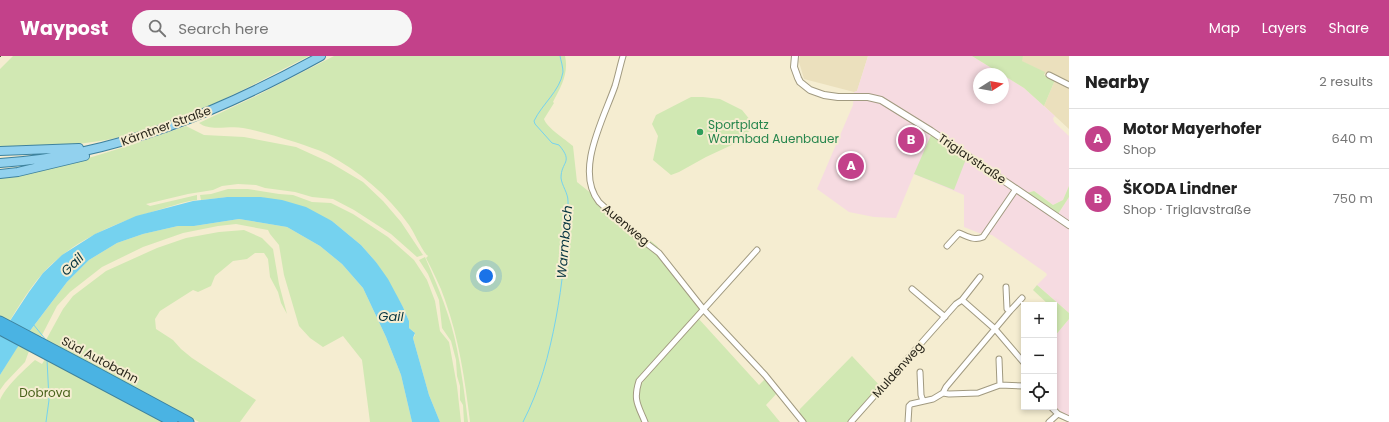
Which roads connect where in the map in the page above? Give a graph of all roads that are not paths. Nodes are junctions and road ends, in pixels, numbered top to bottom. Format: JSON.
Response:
{"nodes":[{"id":1,"x":321,"y":56,"type":"edge"},
{"id":2,"x":623,"y":56,"type":"edge"},
{"id":3,"x":795,"y":56,"type":"edge"},
{"id":4,"x":1049,"y":75,"type":"dead end"},
{"id":5,"x":1069,"y":86,"type":"edge"},
{"id":6,"x":105,"y":147,"type":"junction"},
{"id":7,"x":0,"y":151,"type":"edge"},
{"id":8,"x":3,"y":162,"type":"edge"},
{"id":9,"x":0,"y":174,"type":"edge"},
{"id":10,"x":1016,"y":189,"type":"junction"},
{"id":11,"x":1069,"y":225,"type":"edge"},
{"id":12,"x":947,"y":246,"type":"dead end"},
{"id":13,"x":757,"y":250,"type":"dead end"},
{"id":14,"x":980,"y":277,"type":"dead end"},
{"id":15,"x":1006,"y":287,"type":"dead end"},
{"id":16,"x":912,"y":289,"type":"dead end"},
{"id":17,"x":1022,"y":298,"type":"dead end"},
{"id":18,"x":962,"y":300,"type":"junction"},
{"id":19,"x":704,"y":310,"type":"junction"},
{"id":20,"x":1010,"y":311,"type":"junction"},
{"id":21,"x":945,"y":317,"type":"junction"},
{"id":22,"x":0,"y":321,"type":"edge"},
{"id":23,"x":995,"y":329,"type":"junction"},
{"id":24,"x":0,"y":330,"type":"edge"},
{"id":25,"x":998,"y":359,"type":"dead end"},
{"id":26,"x":1021,"y":359,"type":"edge"},
{"id":27,"x":87,"y":371,"type":"junction"},
{"id":28,"x":920,"y":372,"type":"dead end"},
{"id":29,"x":1000,"y":386,"type":"junction"},
{"id":30,"x":1021,"y":386,"type":"edge"},
{"id":31,"x":943,"y":393,"type":"junction"},
{"id":32,"x":923,"y":401,"type":"junction"},
{"id":33,"x":1054,"y":410,"type":"edge"},
{"id":34,"x":1058,"y":414,"type":"junction"},
{"id":35,"x":1069,"y":419,"type":"edge"},
{"id":36,"x":173,"y":422,"type":"edge"},
{"id":37,"x":189,"y":422,"type":"edge"},
{"id":38,"x":645,"y":422,"type":"edge"},
{"id":39,"x":803,"y":422,"type":"edge"},
{"id":40,"x":851,"y":422,"type":"edge"},
{"id":41,"x":908,"y":422,"type":"edge"},
{"id":42,"x":1049,"y":422,"type":"edge"}],
"edges":[{"from":1,"to":6,"type":"main road","name":"Kärntner Straße"},
{"from":2,"to":19,"type":"street","name":"Auenweg"},
{"from":3,"to":10,"type":"street","name":"Triglavstraße"},
{"from":4,"to":5,"type":"street"},
{"from":6,"to":7,"type":"main road"},
{"from":6,"to":8,"type":"main road","name":"Kärntner Straße"},
{"from":6,"to":9,"type":"main road"},
{"from":10,"to":11,"type":"street","name":"Triglavstraße"},
{"from":10,"to":12,"type":"street","name":"Triglavstraße"},
{"from":13,"to":19,"type":"street"},
{"from":14,"to":18,"type":"street","name":"Muldenweg"},
{"from":15,"to":20,"type":"street"},
{"from":16,"to":21,"type":"street"},
{"from":17,"to":20,"type":"street"},
{"from":18,"to":21,"type":"street","name":"Muldenweg"},
{"from":18,"to":23,"type":"street"},
{"from":19,"to":38,"type":"street"},
{"from":19,"to":39,"type":"street","name":"Auenweg"},
{"from":20,"to":23,"type":"street"},
{"from":21,"to":40,"type":"street","name":"Muldenweg"},
{"from":22,"to":27,"type":"highway","name":"Süd Autobahn"},
{"from":23,"to":26,"type":"street"},
{"from":23,"to":31,"type":"street"},
{"from":24,"to":27,"type":"highway","name":"Süd Autobahn"},
{"from":25,"to":29,"type":"street"},
{"from":27,"to":36,"type":"highway","name":"Süd Autobahn"},
{"from":27,"to":37,"type":"highway","name":"Süd Autobahn"},
{"from":28,"to":32,"type":"street"},
{"from":29,"to":30,"type":"street"},
{"from":29,"to":31,"type":"street"},
{"from":31,"to":32,"type":"street"},
{"from":32,"to":41,"type":"street"},
{"from":33,"to":34,"type":"street"},
{"from":34,"to":35,"type":"street"},
{"from":34,"to":42,"type":"street"}]}
